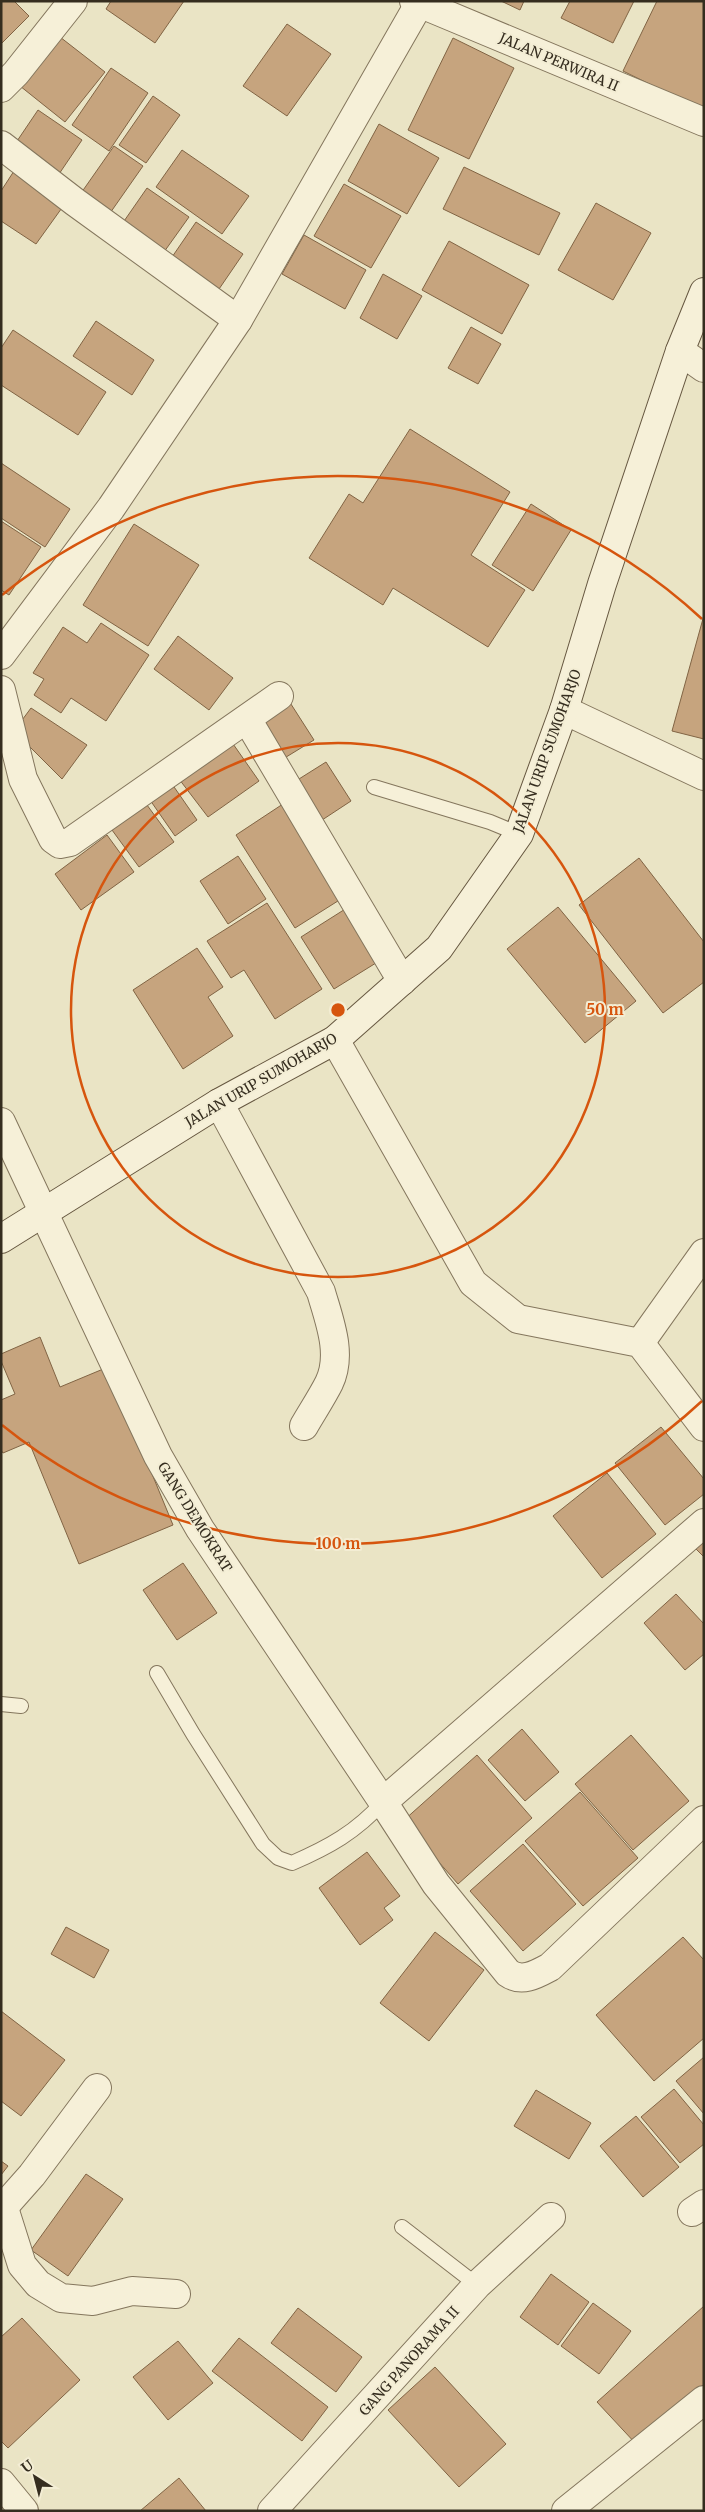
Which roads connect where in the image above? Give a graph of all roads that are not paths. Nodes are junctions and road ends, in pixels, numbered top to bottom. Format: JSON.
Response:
{"nodes":[{"id":1,"x":73,"y":1,"type":"edge"},
{"id":2,"x":417,"y":3,"type":"edge"},
{"id":3,"x":1,"y":88,"type":"edge"},
{"id":4,"x":704,"y":122,"type":"edge"},
{"id":5,"x":1,"y":145,"type":"edge"},
{"id":6,"x":702,"y":304,"type":"edge"},
{"id":7,"x":238,"y":320,"type":"junction"},
{"id":8,"x":680,"y":351,"type":"junction"},
{"id":9,"x":704,"y":368,"type":"edge"},
{"id":10,"x":1,"y":655,"type":"edge"},
{"id":11,"x":1,"y":690,"type":"edge"},
{"id":12,"x":279,"y":696,"type":"dead end"},
{"id":13,"x":564,"y":710,"type":"junction"},
{"id":14,"x":247,"y":719,"type":"junction"},
{"id":15,"x":704,"y":776,"type":"edge"},
{"id":16,"x":374,"y":787,"type":"dead end"},
{"id":17,"x":519,"y":834,"type":"junction"},
{"id":18,"x":402,"y":981,"type":"junction"},
{"id":19,"x":335,"y":1040,"type":"junction"},
{"id":20,"x":219,"y":1103,"type":"junction"},
{"id":21,"x":1,"y":1122,"type":"edge"},
{"id":22,"x":44,"y":1211,"type":"junction"},
{"id":23,"x":1,"y":1239,"type":"edge"},
{"id":24,"x":704,"y":1252,"type":"edge"},
{"id":25,"x":640,"y":1342,"type":"junction"},
{"id":26,"x":304,"y":1426,"type":"dead end"},
{"id":27,"x":704,"y":1427,"type":"edge"},
{"id":28,"x":704,"y":1523,"type":"edge"},
{"id":29,"x":157,"y":1672,"type":"dead end"},
{"id":30,"x":1,"y":1704,"type":"edge"},
{"id":31,"x":20,"y":1706,"type":"dead end"},
{"id":32,"x":383,"y":1802,"type":"junction"},
{"id":33,"x":704,"y":1820,"type":"edge"},
{"id":34,"x":97,"y":2088,"type":"dead end"},
{"id":35,"x":3,"y":2209,"type":"edge"},
{"id":36,"x":551,"y":2217,"type":"dead end"},
{"id":37,"x":402,"y":2227,"type":"dead end"},
{"id":38,"x":477,"y":2285,"type":"junction"},
{"id":39,"x":176,"y":2294,"type":"dead end"},
{"id":40,"x":704,"y":2400,"type":"edge"},
{"id":41,"x":1,"y":2483,"type":"edge"},
{"id":42,"x":24,"y":2511,"type":"edge"},
{"id":43,"x":272,"y":2511,"type":"edge"},
{"id":44,"x":566,"y":2511,"type":"edge"}],
"edges":[{"from":1,"to":3,"type":"street"},
{"from":2,"to":4,"type":"street","name":"JALAN PERWIRA II"},
{"from":2,"to":7,"type":"street"},
{"from":5,"to":7,"type":"street"},
{"from":6,"to":8,"type":"street","name":"JALAN URIP SUMOHARJO"},
{"from":7,"to":10,"type":"street"},
{"from":8,"to":9,"type":"street"},
{"from":8,"to":13,"type":"street","name":"JALAN URIP SUMOHARJO"},
{"from":11,"to":14,"type":"street"},
{"from":12,"to":14,"type":"street"},
{"from":13,"to":15,"type":"street"},
{"from":13,"to":17,"type":"street","name":"JALAN URIP SUMOHARJO"},
{"from":14,"to":18,"type":"street"},
{"from":16,"to":17,"type":"lane"},
{"from":17,"to":18,"type":"street","name":"JALAN URIP SUMOHARJO"},
{"from":18,"to":19,"type":"street","name":"JALAN URIP SUMOHARJO"},
{"from":19,"to":20,"type":"street","name":"JALAN URIP SUMOHARJO"},
{"from":19,"to":25,"type":"street"},
{"from":20,"to":22,"type":"street","name":"JALAN URIP SUMOHARJO"},
{"from":20,"to":26,"type":"street"},
{"from":21,"to":22,"type":"street","name":"GANG DEMOKRAT"},
{"from":22,"to":23,"type":"street","name":"JALAN URIP SUMOHARJO"},
{"from":22,"to":32,"type":"street","name":"GANG DEMOKRAT"},
{"from":24,"to":25,"type":"street"},
{"from":25,"to":27,"type":"street"},
{"from":28,"to":32,"type":"street"},
{"from":29,"to":32,"type":"lane"},
{"from":30,"to":31,"type":"lane"},
{"from":32,"to":33,"type":"street","name":"GANG DEMOKRAT"},
{"from":34,"to":35,"type":"street"},
{"from":35,"to":39,"type":"street"},
{"from":36,"to":38,"type":"street","name":"GANG PANORAMA II"},
{"from":37,"to":38,"type":"lane"},
{"from":38,"to":43,"type":"street","name":"GANG PANORAMA II"},
{"from":40,"to":44,"type":"street"},
{"from":41,"to":42,"type":"street"}]}
